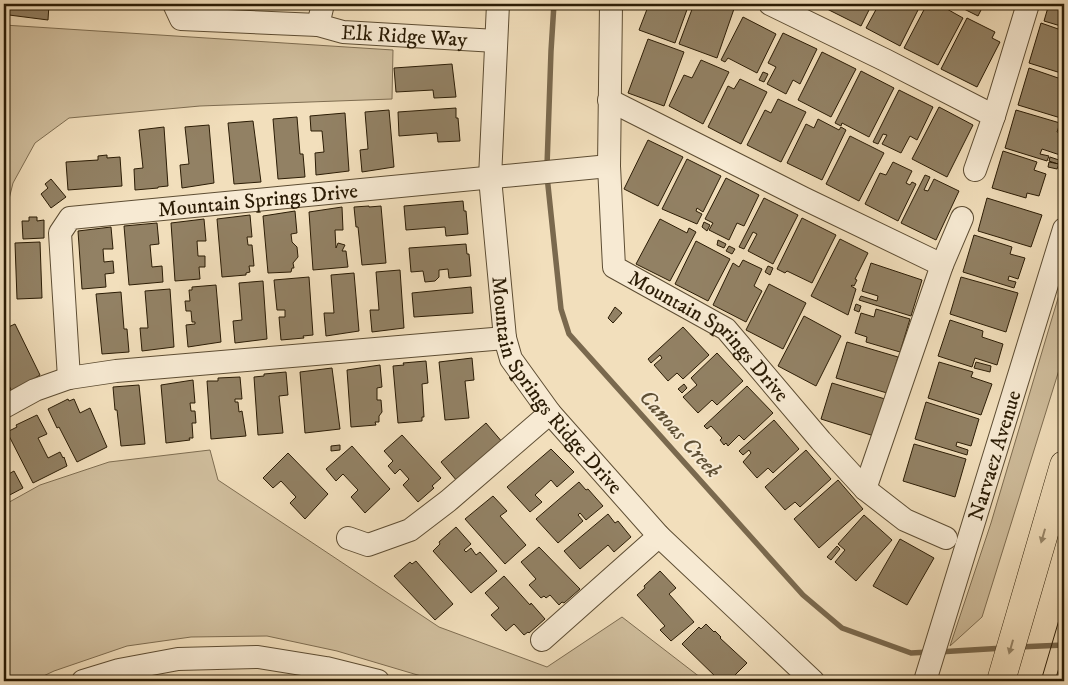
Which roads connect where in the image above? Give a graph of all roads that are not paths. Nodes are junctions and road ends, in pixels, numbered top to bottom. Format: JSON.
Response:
{"nodes":[{"id":1,"x":174,"y":4,"type":"edge"},
{"id":2,"x":323,"y":4,"type":"edge"},
{"id":3,"x":498,"y":4,"type":"edge"},
{"id":4,"x":611,"y":4,"type":"edge"},
{"id":5,"x":770,"y":4,"type":"edge"},
{"id":6,"x":1028,"y":4,"type":"edge"},
{"id":7,"x":318,"y":26,"type":"junction"},
{"id":8,"x":496,"y":41,"type":"junction"},
{"id":9,"x":609,"y":100,"type":"junction"},
{"id":10,"x":994,"y":116,"type":"junction"},
{"id":11,"x":609,"y":166,"type":"junction"},
{"id":12,"x":975,"y":170,"type":"dead end"},
{"id":13,"x":490,"y":178,"type":"junction"},
{"id":14,"x":962,"y":218,"type":"dead end"},
{"id":15,"x":1064,"y":229,"type":"edge"},
{"id":16,"x":942,"y":265,"type":"junction"},
{"id":17,"x":505,"y":338,"type":"junction"},
{"id":18,"x":70,"y":378,"type":"junction"},
{"id":19,"x":4,"y":406,"type":"edge"},
{"id":20,"x":550,"y":413,"type":"junction"},
{"id":21,"x":1064,"y":465,"type":"edge"},
{"id":22,"x":865,"y":488,"type":"junction"},
{"id":23,"x":659,"y":536,"type":"junction"},
{"id":24,"x":348,"y":538,"type":"dead end"},
{"id":25,"x":946,"y":538,"type":"dead end"},
{"id":26,"x":542,"y":640,"type":"dead end"},
{"id":27,"x":926,"y":678,"type":"edge"},
{"id":28,"x":82,"y":681,"type":"edge"},
{"id":29,"x":378,"y":681,"type":"edge"},
{"id":30,"x":813,"y":681,"type":"edge"},
{"id":31,"x":1001,"y":681,"type":"edge"}],
"edges":[{"from":1,"to":7,"type":"street","name":"Elk Ridge Way"},
{"from":2,"to":7,"type":"street"},
{"from":3,"to":8,"type":"street","name":"Mountain Springs Ridge Drive"},
{"from":4,"to":9,"type":"street","name":"Mountain Springs Drive"},
{"from":5,"to":10,"type":"street"},
{"from":6,"to":10,"type":"street"},
{"from":7,"to":8,"type":"street","name":"Elk Ridge Way"},
{"from":8,"to":13,"type":"street","name":"Mountain Springs Ridge Drive"},
{"from":9,"to":11,"type":"street","name":"Mountain Springs Drive"},
{"from":9,"to":16,"type":"street"},
{"from":10,"to":12,"type":"street"},
{"from":11,"to":13,"type":"street","name":"Mountain Springs Drive"},
{"from":11,"to":22,"type":"street","name":"Mountain Springs Drive"},
{"from":13,"to":17,"type":"street","name":"Mountain Springs Ridge Drive"},
{"from":13,"to":18,"type":"street","name":"Mountain Springs Drive"},
{"from":14,"to":16,"type":"street"},
{"from":15,"to":27,"type":"street","name":"Narvaez Avenue"},
{"from":16,"to":22,"type":"street"},
{"from":17,"to":18,"type":"street"},
{"from":17,"to":20,"type":"street","name":"Mountain Springs Ridge Drive"},
{"from":18,"to":19,"type":"street"},
{"from":20,"to":23,"type":"street","name":"Mountain Springs Ridge Drive"},
{"from":20,"to":24,"type":"street"},
{"from":21,"to":31,"type":"highway","one_way":true},
{"from":22,"to":25,"type":"street","name":"Mountain Springs Drive"},
{"from":23,"to":26,"type":"street"},
{"from":23,"to":30,"type":"street","name":"Mountain Springs Ridge Drive"},
{"from":28,"to":29,"type":"street"}]}
